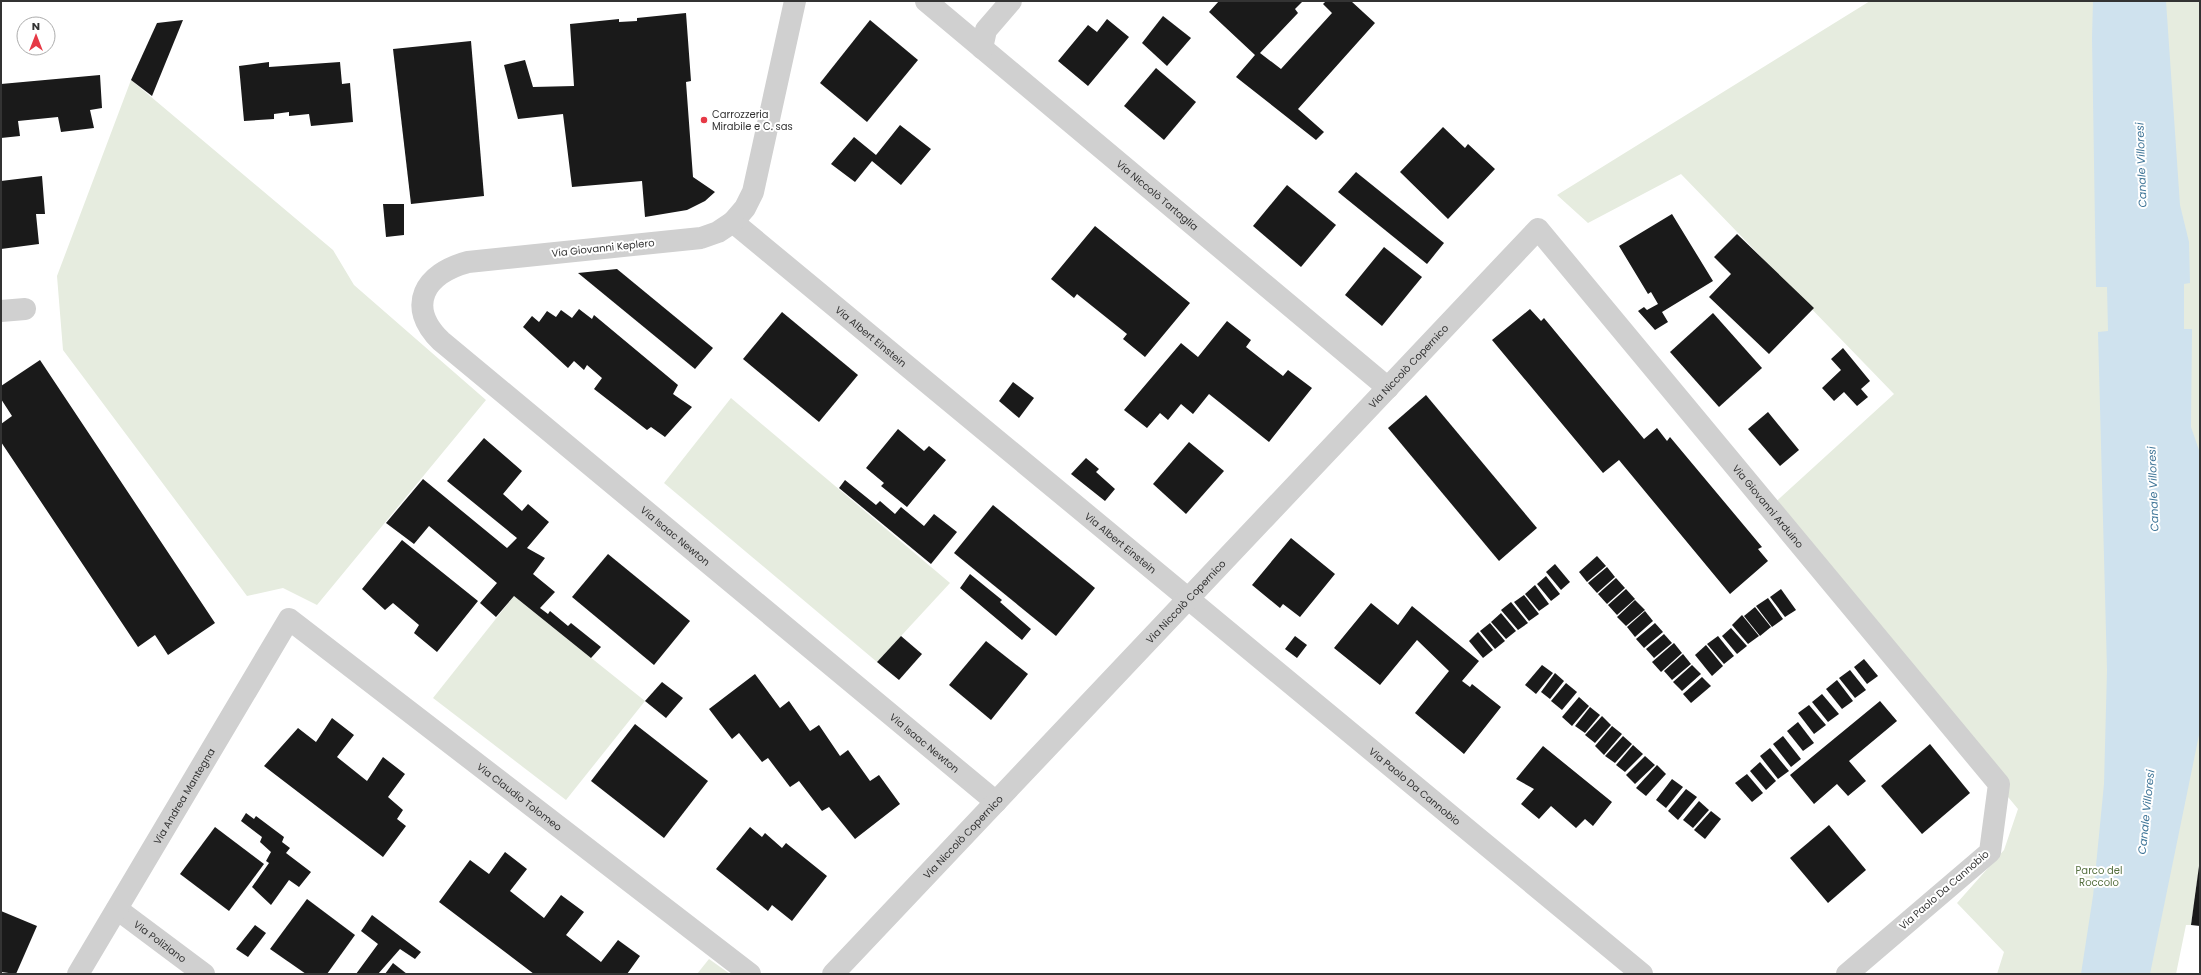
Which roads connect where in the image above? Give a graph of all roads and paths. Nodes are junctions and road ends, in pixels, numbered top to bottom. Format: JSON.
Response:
{"nodes":[{"id":1,"x":805,"y":1,"type":"edge"},
{"id":2,"x":926,"y":1,"type":"edge"},
{"id":3,"x":1011,"y":1,"type":"edge"},
{"id":4,"x":793,"y":11,"type":"edge"},
{"id":5,"x":982,"y":48,"type":"junction"},
{"id":6,"x":733,"y":222,"type":"junction"},
{"id":7,"x":1538,"y":229,"type":"joint"},
{"id":8,"x":468,"y":262,"type":"joint"},
{"id":9,"x":25,"y":309,"type":"dead end"},
{"id":10,"x":1,"y":311,"type":"edge"},
{"id":11,"x":1388,"y":388,"type":"junction"},
{"id":12,"x":1188,"y":598,"type":"junction"},
{"id":13,"x":289,"y":619,"type":"joint"},
{"id":14,"x":1999,"y":784,"type":"joint"},
{"id":15,"x":996,"y":802,"type":"junction"},
{"id":16,"x":117,"y":909,"type":"junction"},
{"id":17,"x":78,"y":974,"type":"edge"},
{"id":18,"x":204,"y":974,"type":"edge"},
{"id":19,"x":750,"y":974,"type":"edge"},
{"id":20,"x":833,"y":974,"type":"edge"},
{"id":21,"x":1642,"y":974,"type":"edge"},
{"id":22,"x":1847,"y":974,"type":"edge"}],
"edges":[{"from":1,"to":4,"type":"street"},
{"from":2,"to":5,"type":"street","name":"Via Niccolò Tartaglia"},
{"from":3,"to":5,"type":"street"},
{"from":4,"to":6,"type":"street"},
{"from":5,"to":11,"type":"street","name":"Via Niccolò Tartaglia"},
{"from":6,"to":8,"type":"street","name":"Via Giovanni Keplero"},
{"from":6,"to":12,"type":"street","name":"Via Albert Einstein"},
{"from":7,"to":11,"type":"street","name":"Via Niccolò Copernico"},
{"from":7,"to":14,"type":"street","name":"Via Giovanni Arduino"},
{"from":8,"to":15,"type":"street","name":"Via Isaac Newton"},
{"from":9,"to":10,"type":"street"},
{"from":11,"to":12,"type":"street","name":"Via Niccolò Copernico"},
{"from":12,"to":15,"type":"street","name":"Via Niccolò Copernico"},
{"from":12,"to":21,"type":"street","name":"Via Paolo Da Cannobio"},
{"from":13,"to":16,"type":"street","name":"Via Andrea Mantegna"},
{"from":13,"to":19,"type":"street","name":"Via Claudio Tolomeo"},
{"from":14,"to":22,"type":"street","name":"Via Paolo Da Cannobio"},
{"from":15,"to":20,"type":"street","name":"Via Niccolò Copernico"},
{"from":16,"to":17,"type":"street","name":"Via Andrea Mantegna"},
{"from":16,"to":18,"type":"street","name":"Via Poliziano"}]}
